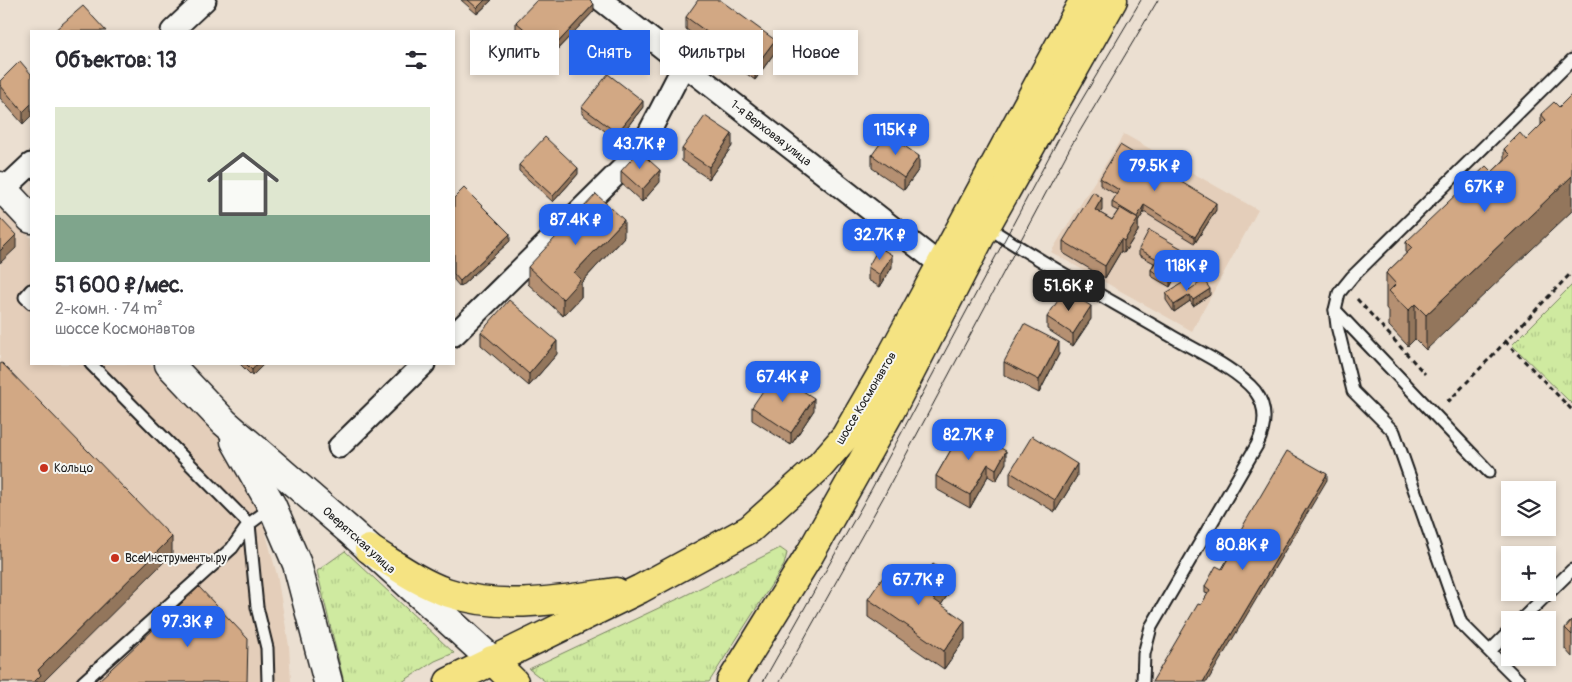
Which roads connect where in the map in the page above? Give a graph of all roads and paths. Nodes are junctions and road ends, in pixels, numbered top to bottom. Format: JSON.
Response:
{"nodes":[{"id":1,"x":205,"y":0,"type":"edge"},
{"id":2,"x":601,"y":0,"type":"edge"},
{"id":3,"x":1084,"y":0,"type":"edge"},
{"id":4,"x":1113,"y":0,"type":"edge"},
{"id":5,"x":173,"y":30,"type":"edge"},
{"id":6,"x":660,"y":46,"type":"edge"},
{"id":7,"x":1572,"y":60,"type":"edge"},
{"id":8,"x":679,"y":75,"type":"edge"},
{"id":9,"x":697,"y":75,"type":"edge"},
{"id":10,"x":30,"y":165,"type":"edge"},
{"id":11,"x":1,"y":190,"type":"edge"},
{"id":12,"x":30,"y":218,"type":"edge"},
{"id":13,"x":986,"y":226,"type":"junction"},
{"id":14,"x":942,"y":266,"type":"junction"},
{"id":15,"x":1572,"y":272,"type":"edge"},
{"id":16,"x":1344,"y":286,"type":"junction"},
{"id":17,"x":30,"y":291,"type":"edge"},
{"id":18,"x":30,"y":302,"type":"edge"},
{"id":19,"x":1335,"y":310,"type":"junction"},
{"id":20,"x":455,"y":334,"type":"edge"},
{"id":21,"x":1505,"y":341,"type":"junction"},
{"id":22,"x":92,"y":365,"type":"edge"},
{"id":23,"x":170,"y":365,"type":"edge"},
{"id":24,"x":423,"y":365,"type":"edge"},
{"id":25,"x":1430,"y":379,"type":"dead end"},
{"id":26,"x":1443,"y":393,"type":"dead end"},
{"id":27,"x":1572,"y":410,"type":"edge"},
{"id":28,"x":224,"y":422,"type":"junction"},
{"id":29,"x":340,"y":447,"type":"dead end"},
{"id":30,"x":1489,"y":472,"type":"dead end"},
{"id":31,"x":272,"y":506,"type":"junction"},
{"id":32,"x":249,"y":524,"type":"junction"},
{"id":33,"x":369,"y":549,"type":"junction"},
{"id":34,"x":1572,"y":570,"type":"edge"},
{"id":35,"x":640,"y":589,"type":"junction"},
{"id":36,"x":1530,"y":611,"type":"edge"},
{"id":37,"x":1501,"y":640,"type":"edge"},
{"id":38,"x":1490,"y":651,"type":"junction"},
{"id":39,"x":492,"y":660,"type":"junction"},
{"id":40,"x":326,"y":679,"type":"edge"},
{"id":41,"x":83,"y":682,"type":"edge"},
{"id":42,"x":268,"y":682,"type":"edge"},
{"id":43,"x":449,"y":682,"type":"edge"},
{"id":44,"x":514,"y":682,"type":"edge"},
{"id":45,"x":731,"y":682,"type":"edge"},
{"id":46,"x":1143,"y":682,"type":"edge"},
{"id":47,"x":1520,"y":682,"type":"edge"}],
"edges":[{"from":1,"to":5,"type":"street"},
{"from":2,"to":6,"type":"street","name":"1-я Верховая улица"},
{"from":3,"to":14,"type":"main road","name":"шоссе Космонавтов"},
{"from":4,"to":13,"type":"main road","name":"шоссе Космонавтов"},
{"from":7,"to":16,"type":"lane"},
{"from":8,"to":20,"type":"street"},
{"from":9,"to":14,"type":"street","name":"1-я Верховая улица"},
{"from":10,"to":11,"type":"street"},
{"from":11,"to":12,"type":"main road"},
{"from":13,"to":45,"type":"main road","name":"шоссе Космонавтов"},
{"from":13,"to":46,"type":"lane"},
{"from":14,"to":35,"type":"main road","name":"шоссе Космонавтов"},
{"from":15,"to":21,"type":"path"},
{"from":16,"to":19,"type":"lane"},
{"from":16,"to":25,"type":"path"},
{"from":17,"to":18,"type":"lane"},
{"from":19,"to":30,"type":"lane"},
{"from":19,"to":38,"type":"lane"},
{"from":21,"to":26,"type":"path"},
{"from":21,"to":27,"type":"path"},
{"from":22,"to":32,"type":"lane"},
{"from":23,"to":28,"type":"main road","name":"Оверятская улица"},
{"from":24,"to":29,"type":"street"},
{"from":28,"to":31,"type":"main road","name":"Оверятская улица"},
{"from":28,"to":33,"type":"main road","name":"Оверятская улица"},
{"from":31,"to":32,"type":"lane"},
{"from":31,"to":40,"type":"main road","name":"Оверятская улица"},
{"from":32,"to":41,"type":"lane"},
{"from":32,"to":42,"type":"lane"},
{"from":33,"to":35,"type":"main road"},
{"from":33,"to":39,"type":"main road","name":"Оверятская улица"},
{"from":34,"to":36,"type":"lane"},
{"from":35,"to":39,"type":"main road","name":"шоссе Космонавтов"},
{"from":37,"to":38,"type":"lane"},
{"from":38,"to":47,"type":"lane"},
{"from":39,"to":43,"type":"main road","name":"шоссе Космонавтов"},
{"from":39,"to":44,"type":"main road"}]}
